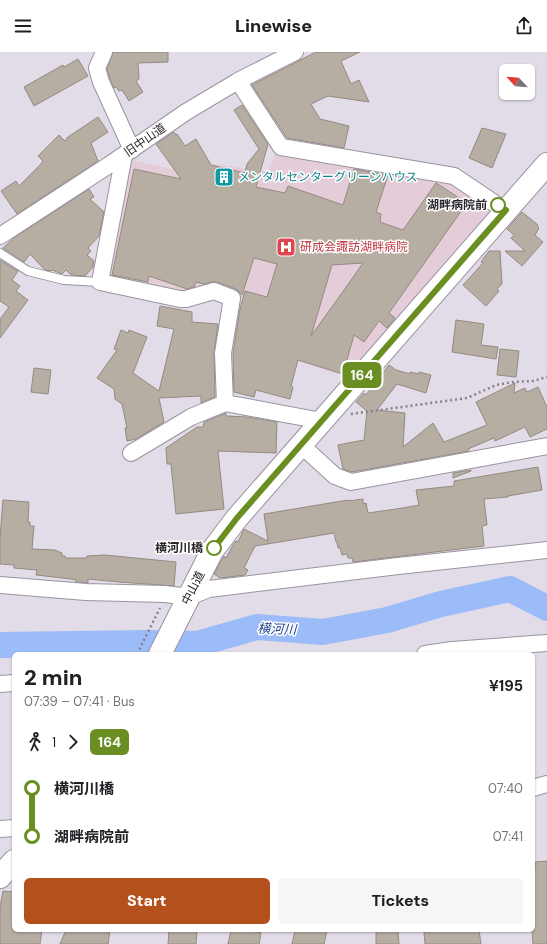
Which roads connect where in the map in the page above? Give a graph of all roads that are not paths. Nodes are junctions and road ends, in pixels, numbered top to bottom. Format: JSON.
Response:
{"nodes":[{"id":1,"x":104,"y":52,"type":"edge"},
{"id":2,"x":295,"y":52,"type":"edge"},
{"id":3,"x":238,"y":81,"type":"junction"},
{"id":4,"x":128,"y":152,"type":"junction"},
{"id":5,"x":547,"y":164,"type":"edge"},
{"id":6,"x":506,"y":210,"type":"junction"},
{"id":7,"x":0,"y":236,"type":"edge"},
{"id":8,"x":0,"y":253,"type":"edge"},
{"id":9,"x":100,"y":282,"type":"junction"},
{"id":10,"x":224,"y":403,"type":"junction"},
{"id":11,"x":327,"y":415,"type":"junction"},
{"id":12,"x":301,"y":445,"type":"junction"},
{"id":13,"x":547,"y":446,"type":"edge"},
{"id":14,"x":131,"y":453,"type":"dead end"},
{"id":15,"x":547,"y":550,"type":"edge"},
{"id":16,"x":0,"y":585,"type":"edge"},
{"id":17,"x":177,"y":605,"type":"junction"},
{"id":18,"x":547,"y":643,"type":"edge"},
{"id":19,"x":161,"y":652,"type":"edge"},
{"id":20,"x":438,"y":652,"type":"edge"},
{"id":21,"x":12,"y":683,"type":"edge"},
{"id":22,"x":0,"y":684,"type":"edge"},
{"id":23,"x":547,"y":784,"type":"edge"},
{"id":24,"x":535,"y":787,"type":"edge"},
{"id":25,"x":12,"y":828,"type":"edge"},
{"id":26,"x":0,"y":829,"type":"edge"},
{"id":27,"x":12,"y":863,"type":"edge"},
{"id":28,"x":0,"y":877,"type":"edge"}],
"edges":[{"from":1,"to":4,"type":"street"},
{"from":2,"to":3,"type":"street","name":"旧中山道"},
{"from":3,"to":4,"type":"street","name":"旧中山道"},
{"from":3,"to":6,"type":"street"},
{"from":4,"to":7,"type":"street","name":"旧中山道"},
{"from":4,"to":9,"type":"street"},
{"from":5,"to":6,"type":"highway","name":"中山道"},
{"from":6,"to":11,"type":"highway","name":"中山道"},
{"from":8,"to":9,"type":"lane"},
{"from":9,"to":10,"type":"street"},
{"from":10,"to":11,"type":"street"},
{"from":10,"to":14,"type":"street"},
{"from":11,"to":12,"type":"highway","name":"中山道"},
{"from":12,"to":13,"type":"street"},
{"from":12,"to":17,"type":"highway","name":"中山道"},
{"from":15,"to":17,"type":"street"},
{"from":16,"to":17,"type":"street"},
{"from":17,"to":19,"type":"highway","name":"中山道"},
{"from":18,"to":20,"type":"street"},
{"from":21,"to":22,"type":"street"},
{"from":23,"to":24,"type":"street"},
{"from":25,"to":26,"type":"street"},
{"from":27,"to":28,"type":"highway"}]}
